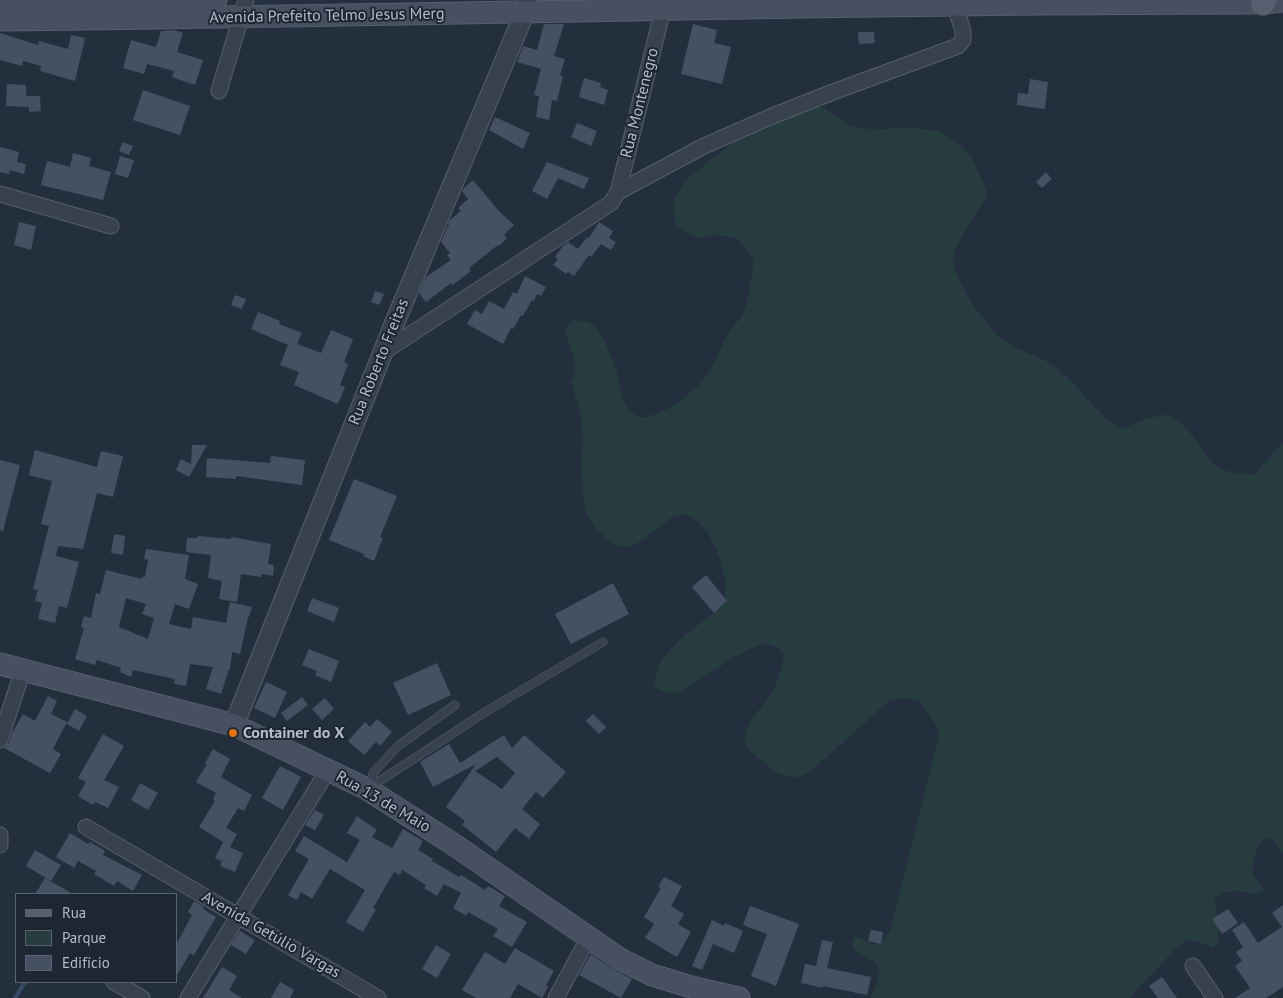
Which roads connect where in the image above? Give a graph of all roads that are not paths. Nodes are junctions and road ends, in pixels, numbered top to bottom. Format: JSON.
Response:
{"nodes":[{"id":1,"x":216,"y":0,"type":"edge"},
{"id":2,"x":1270,"y":2,"type":"edge"},
{"id":3,"x":0,"y":5,"type":"edge"},
{"id":4,"x":664,"y":5,"type":"edge"},
{"id":5,"x":955,"y":5,"type":"junction"},
{"id":6,"x":526,"y":6,"type":"edge"},
{"id":7,"x":243,"y":9,"type":"edge"},
{"id":8,"x":0,"y":20,"type":"edge"},
{"id":9,"x":219,"y":92,"type":"dead end"},
{"id":10,"x":0,"y":194,"type":"edge"},
{"id":11,"x":615,"y":198,"type":"junction"},
{"id":12,"x":111,"y":226,"type":"dead end"},
{"id":13,"x":382,"y":353,"type":"junction"},
{"id":14,"x":603,"y":642,"type":"dead end"},
{"id":15,"x":0,"y":664,"type":"edge"},
{"id":16,"x":23,"y":670,"type":"junction"},
{"id":17,"x":456,"y":705,"type":"dead end"},
{"id":18,"x":234,"y":725,"type":"junction"},
{"id":19,"x":0,"y":740,"type":"edge"},
{"id":20,"x":328,"y":770,"type":"junction"},
{"id":21,"x":367,"y":789,"type":"junction"},
{"id":22,"x":86,"y":827,"type":"dead end"},
{"id":23,"x":0,"y":835,"type":"edge"},
{"id":24,"x":0,"y":845,"type":"edge"},
{"id":25,"x":238,"y":916,"type":"junction"},
{"id":26,"x":589,"y":937,"type":"junction"},
{"id":27,"x":1193,"y":966,"type":"dead end"},
{"id":28,"x":116,"y":983,"type":"edge"},
{"id":29,"x":716,"y":996,"type":"edge"},
{"id":30,"x":142,"y":998,"type":"edge"},
{"id":31,"x":188,"y":998,"type":"edge"},
{"id":32,"x":378,"y":998,"type":"edge"},
{"id":33,"x":556,"y":998,"type":"edge"},
{"id":34,"x":739,"y":998,"type":"edge"},
{"id":35,"x":1215,"y":998,"type":"edge"}],
"edges":[{"from":1,"to":3,"type":"main road","name":"Avenida Prefeito Telmo Jesus Merg"},
{"from":2,"to":5,"type":"main road","name":"Avenida Prefeito Telmo Jesus Merg"},
{"from":4,"to":5,"type":"main road","name":"Avenida Prefeito Telmo Jesus Merg"},
{"from":4,"to":6,"type":"main road","name":"Avenida Prefeito Telmo Jesus Merg"},
{"from":4,"to":11,"type":"street","name":"Rua Montenegro"},
{"from":5,"to":11,"type":"street"},
{"from":6,"to":7,"type":"main road","name":"Avenida Prefeito Telmo Jesus Merg"},
{"from":6,"to":13,"type":"street","name":"Rua Roberto Freitas"},
{"from":7,"to":8,"type":"main road","name":"Avenida Prefeito Telmo Jesus Merg"},
{"from":7,"to":9,"type":"street"},
{"from":10,"to":12,"type":"street"},
{"from":11,"to":13,"type":"street"},
{"from":13,"to":18,"type":"street","name":"Rua Roberto Freitas"},
{"from":14,"to":21,"type":"lane"},
{"from":15,"to":16,"type":"main road","name":"Rua 13 de Maio"},
{"from":16,"to":18,"type":"main road","name":"Rua 13 de Maio"},
{"from":16,"to":19,"type":"street"},
{"from":17,"to":21,"type":"lane"},
{"from":18,"to":20,"type":"main road","name":"Rua 13 de Maio"},
{"from":20,"to":21,"type":"main road","name":"Rua 13 de Maio"},
{"from":20,"to":25,"type":"street"},
{"from":21,"to":26,"type":"main road","name":"Rua 13 de Maio"},
{"from":22,"to":25,"type":"street","name":"Avenida Getúlio Vargas"},
{"from":23,"to":24,"type":"street"},
{"from":25,"to":31,"type":"street"},
{"from":25,"to":32,"type":"street","name":"Avenida Getúlio Vargas"},
{"from":26,"to":29,"type":"main road","name":"Rua 13 de Maio"},
{"from":26,"to":33,"type":"street"},
{"from":27,"to":35,"type":"street"},
{"from":28,"to":30,"type":"street"},
{"from":29,"to":34,"type":"main road","name":"Rua 13 de Maio"}]}
